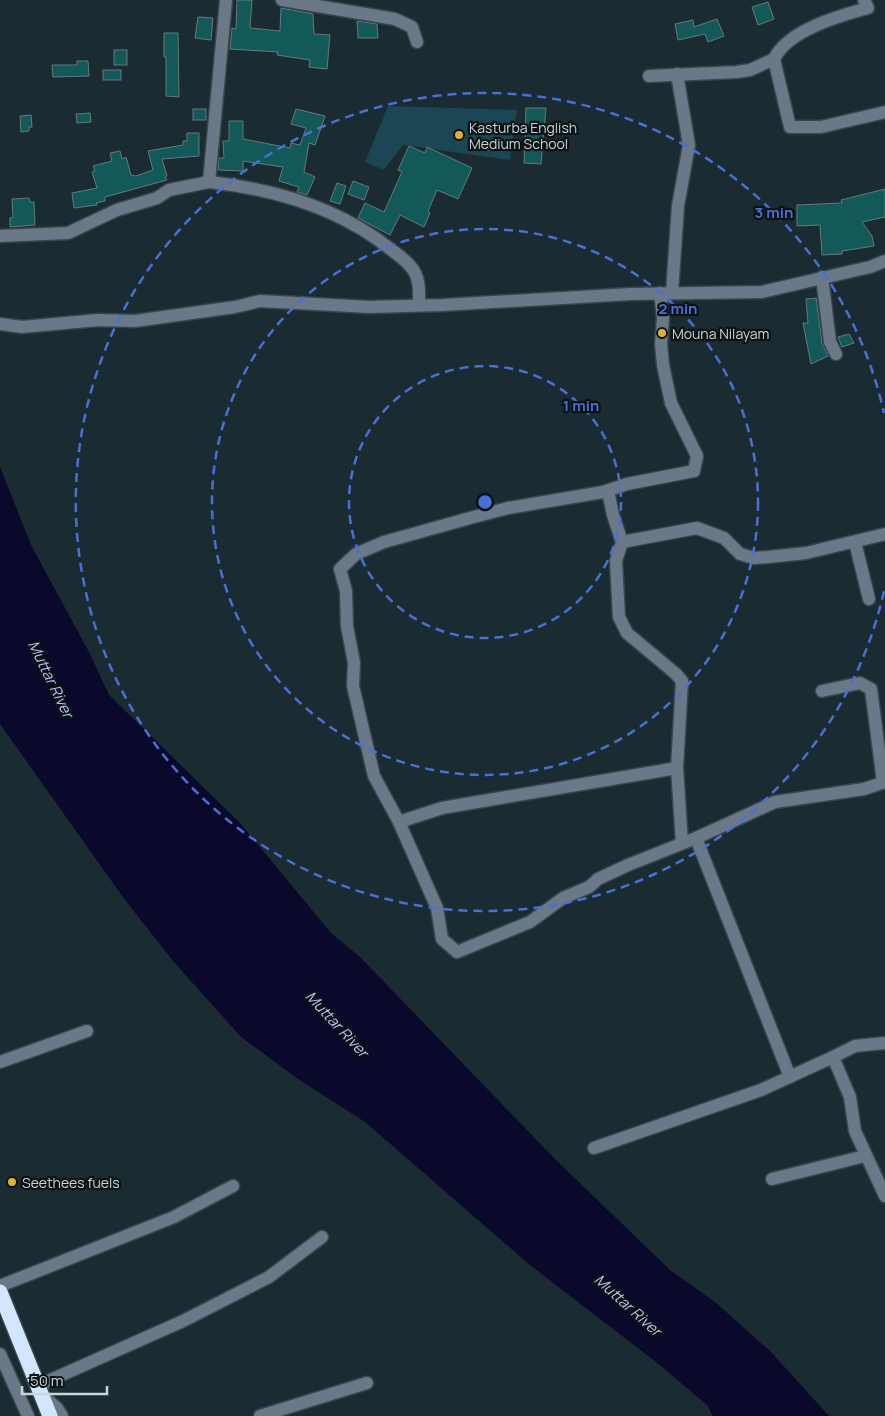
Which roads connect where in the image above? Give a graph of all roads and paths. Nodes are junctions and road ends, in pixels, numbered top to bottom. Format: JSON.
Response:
{"nodes":[{"id":1,"x":226,"y":0,"type":"edge"},
{"id":2,"x":282,"y":0,"type":"edge"},
{"id":3,"x":864,"y":0,"type":"edge"},
{"id":4,"x":417,"y":42,"type":"dead end"},
{"id":5,"x":774,"y":59,"type":"junction"},
{"id":6,"x":677,"y":74,"type":"junction"},
{"id":7,"x":649,"y":76,"type":"dead end"},
{"id":8,"x":885,"y":112,"type":"edge"},
{"id":9,"x":209,"y":182,"type":"junction"},
{"id":10,"x":0,"y":236,"type":"edge"},
{"id":11,"x":885,"y":261,"type":"edge"},
{"id":12,"x":822,"y":277,"type":"junction"},
{"id":13,"x":666,"y":293,"type":"junction"},
{"id":14,"x":419,"y":305,"type":"junction"},
{"id":15,"x":0,"y":324,"type":"edge"},
{"id":16,"x":836,"y":354,"type":"dead end"},
{"id":17,"x":608,"y":491,"type":"junction"},
{"id":18,"x":885,"y":534,"type":"edge"},
{"id":19,"x":622,"y":542,"type":"junction"},
{"id":20,"x":855,"y":542,"type":"junction"},
{"id":21,"x":869,"y":599,"type":"dead end"},
{"id":22,"x":822,"y":691,"type":"dead end"},
{"id":23,"x":677,"y":768,"type":"junction"},
{"id":24,"x":884,"y":782,"type":"edge"},
{"id":25,"x":399,"y":822,"type":"junction"},
{"id":26,"x":696,"y":838,"type":"junction"},
{"id":27,"x":682,"y":843,"type":"junction"},
{"id":28,"x":87,"y":1031,"type":"dead end"},
{"id":29,"x":885,"y":1043,"type":"edge"},
{"id":30,"x":833,"y":1057,"type":"junction"},
{"id":31,"x":0,"y":1062,"type":"edge"},
{"id":32,"x":790,"y":1077,"type":"junction"},
{"id":33,"x":594,"y":1148,"type":"dead end"},
{"id":34,"x":866,"y":1156,"type":"junction"},
{"id":35,"x":881,"y":1176,"type":"edge"},
{"id":36,"x":772,"y":1180,"type":"dead end"},
{"id":37,"x":233,"y":1186,"type":"dead end"},
{"id":38,"x":885,"y":1196,"type":"edge"},
{"id":39,"x":322,"y":1237,"type":"dead end"},
{"id":40,"x":0,"y":1286,"type":"edge"},
{"id":41,"x":0,"y":1292,"type":"edge"},
{"id":42,"x":0,"y":1354,"type":"edge"},
{"id":43,"x":368,"y":1383,"type":"dead end"},
{"id":44,"x":39,"y":1390,"type":"junction"},
{"id":45,"x":288,"y":1411,"type":"edge"},
{"id":46,"x":28,"y":1416,"type":"edge"},
{"id":47,"x":50,"y":1416,"type":"edge"},
{"id":48,"x":62,"y":1416,"type":"edge"},
{"id":49,"x":260,"y":1416,"type":"edge"}],
"edges":[{"from":1,"to":9,"type":"street"},
{"from":2,"to":4,"type":"street"},
{"from":3,"to":5,"type":"street"},
{"from":5,"to":6,"type":"street"},
{"from":5,"to":8,"type":"street"},
{"from":6,"to":7,"type":"street"},
{"from":6,"to":13,"type":"street"},
{"from":9,"to":10,"type":"street"},
{"from":9,"to":14,"type":"street"},
{"from":11,"to":12,"type":"street"},
{"from":12,"to":13,"type":"street"},
{"from":12,"to":16,"type":"street"},
{"from":13,"to":14,"type":"street"},
{"from":13,"to":17,"type":"street"},
{"from":14,"to":15,"type":"street"},
{"from":17,"to":19,"type":"street"},
{"from":17,"to":25,"type":"street"},
{"from":18,"to":20,"type":"street"},
{"from":19,"to":20,"type":"street"},
{"from":19,"to":23,"type":"street"},
{"from":20,"to":21,"type":"street"},
{"from":22,"to":24,"type":"street"},
{"from":23,"to":25,"type":"street"},
{"from":23,"to":27,"type":"street"},
{"from":24,"to":26,"type":"street"},
{"from":25,"to":27,"type":"street"},
{"from":26,"to":27,"type":"street"},
{"from":26,"to":32,"type":"street"},
{"from":28,"to":31,"type":"street"},
{"from":29,"to":30,"type":"street"},
{"from":30,"to":32,"type":"street"},
{"from":30,"to":34,"type":"street"},
{"from":32,"to":33,"type":"street"},
{"from":34,"to":35,"type":"street"},
{"from":34,"to":36,"type":"street"},
{"from":35,"to":38,"type":"street"},
{"from":37,"to":40,"type":"street"},
{"from":39,"to":44,"type":"street"},
{"from":41,"to":44,"type":"highway"},
{"from":42,"to":46,"type":"street"},
{"from":43,"to":45,"type":"street"},
{"from":44,"to":47,"type":"highway"},
{"from":44,"to":48,"type":"street"},
{"from":45,"to":49,"type":"street"}]}
